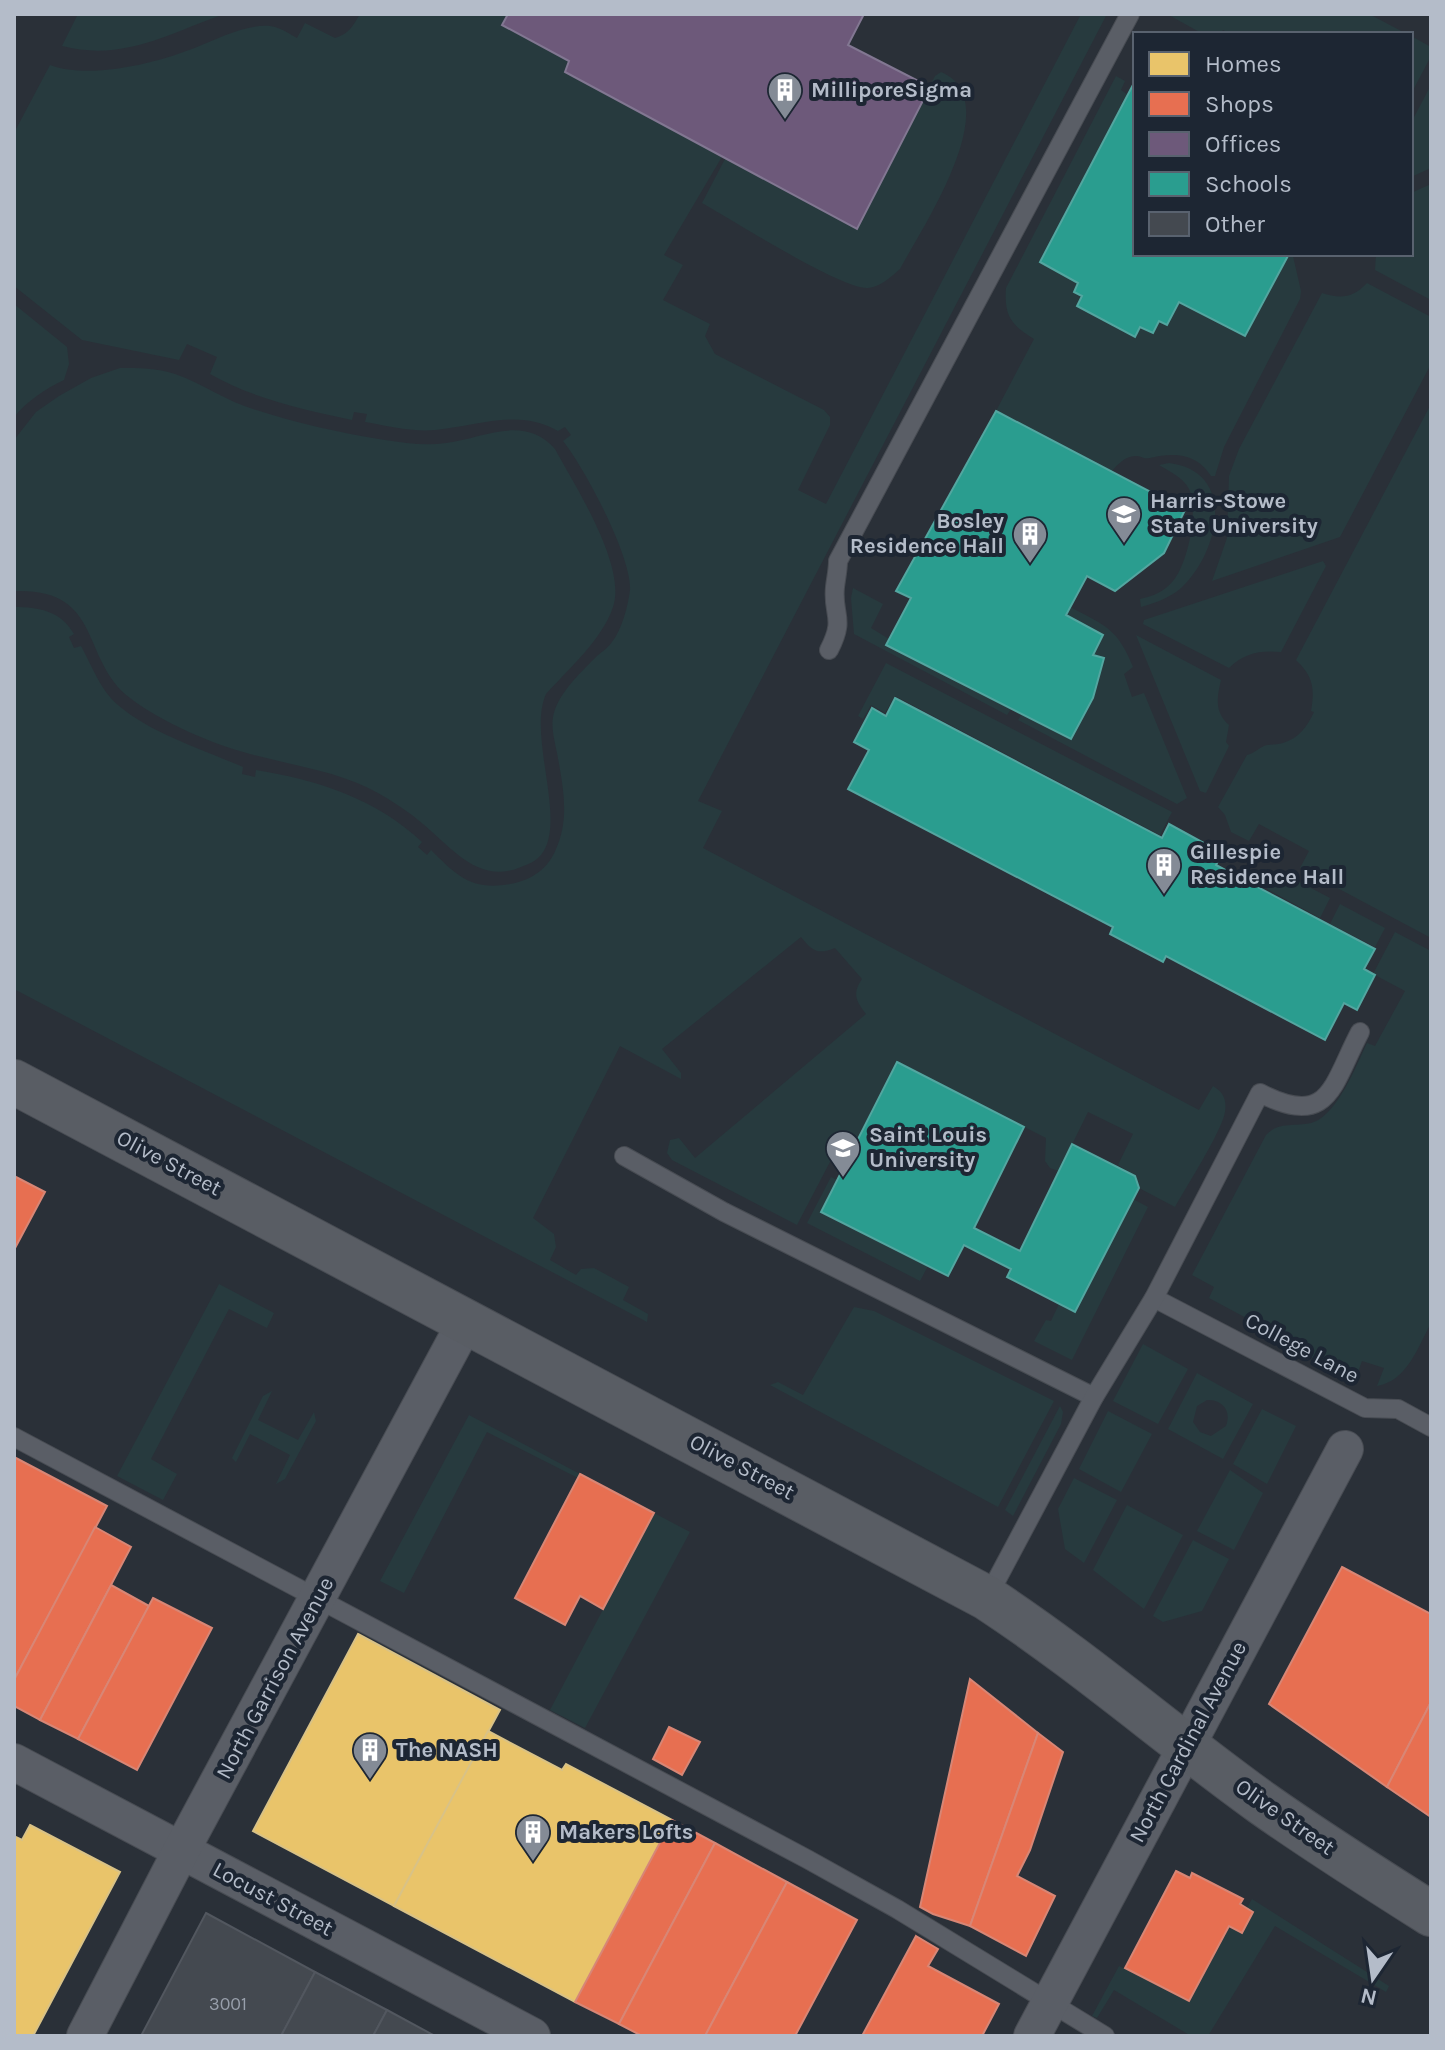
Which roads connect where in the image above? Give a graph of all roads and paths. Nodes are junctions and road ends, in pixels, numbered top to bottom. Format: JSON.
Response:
{"nodes":[{"id":1,"x":1130,"y":14,"type":"edge"},
{"id":2,"x":829,"y":650,"type":"dead end"},
{"id":3,"x":1360,"y":1032,"type":"dead end"},
{"id":4,"x":14,"y":1082,"type":"edge"},
{"id":5,"x":624,"y":1156,"type":"dead end"},
{"id":6,"x":1154,"y":1298,"type":"junction"},
{"id":7,"x":466,"y":1321,"type":"junction"},
{"id":8,"x":1094,"y":1397,"type":"junction"},
{"id":9,"x":1431,"y":1427,"type":"edge"},
{"id":10,"x":14,"y":1437,"type":"edge"},
{"id":11,"x":1345,"y":1449,"type":"dead end"},
{"id":12,"x":987,"y":1598,"type":"junction"},
{"id":13,"x":317,"y":1599,"type":"junction"},
{"id":14,"x":1186,"y":1745,"type":"junction"},
{"id":15,"x":14,"y":1762,"type":"edge"},
{"id":16,"x":181,"y":1851,"type":"junction"},
{"id":17,"x":1431,"y":1914,"type":"edge"},
{"id":18,"x":1050,"y":2002,"type":"junction"},
{"id":19,"x":85,"y":2036,"type":"edge"},
{"id":20,"x":532,"y":2036,"type":"edge"},
{"id":21,"x":1032,"y":2036,"type":"edge"},
{"id":22,"x":1105,"y":2036,"type":"edge"}],
"edges":[{"from":1,"to":2,"type":"lane"},
{"from":3,"to":6,"type":"lane"},
{"from":4,"to":7,"type":"main road","name":"Olive Street"},
{"from":5,"to":8,"type":"lane"},
{"from":6,"to":8,"type":"lane"},
{"from":6,"to":9,"type":"lane","name":"College Lane"},
{"from":7,"to":12,"type":"main road","name":"Olive Street"},
{"from":7,"to":13,"type":"street","name":"North Garrison Avenue"},
{"from":8,"to":12,"type":"lane"},
{"from":10,"to":13,"type":"lane"},
{"from":11,"to":14,"type":"street","name":"North Cardinal Avenue"},
{"from":12,"to":14,"type":"main road","name":"Olive Street"},
{"from":13,"to":16,"type":"street","name":"North Garrison Avenue"},
{"from":13,"to":18,"type":"lane"},
{"from":14,"to":17,"type":"main road","name":"Olive Street"},
{"from":14,"to":18,"type":"street","name":"North Cardinal Avenue"},
{"from":15,"to":16,"type":"street","name":"Locust Street"},
{"from":16,"to":19,"type":"street","name":"North Garrison Avenue"},
{"from":16,"to":20,"type":"street","name":"Locust Street"},
{"from":18,"to":21,"type":"street","name":"North Cardinal Avenue"},
{"from":18,"to":22,"type":"lane"}]}
